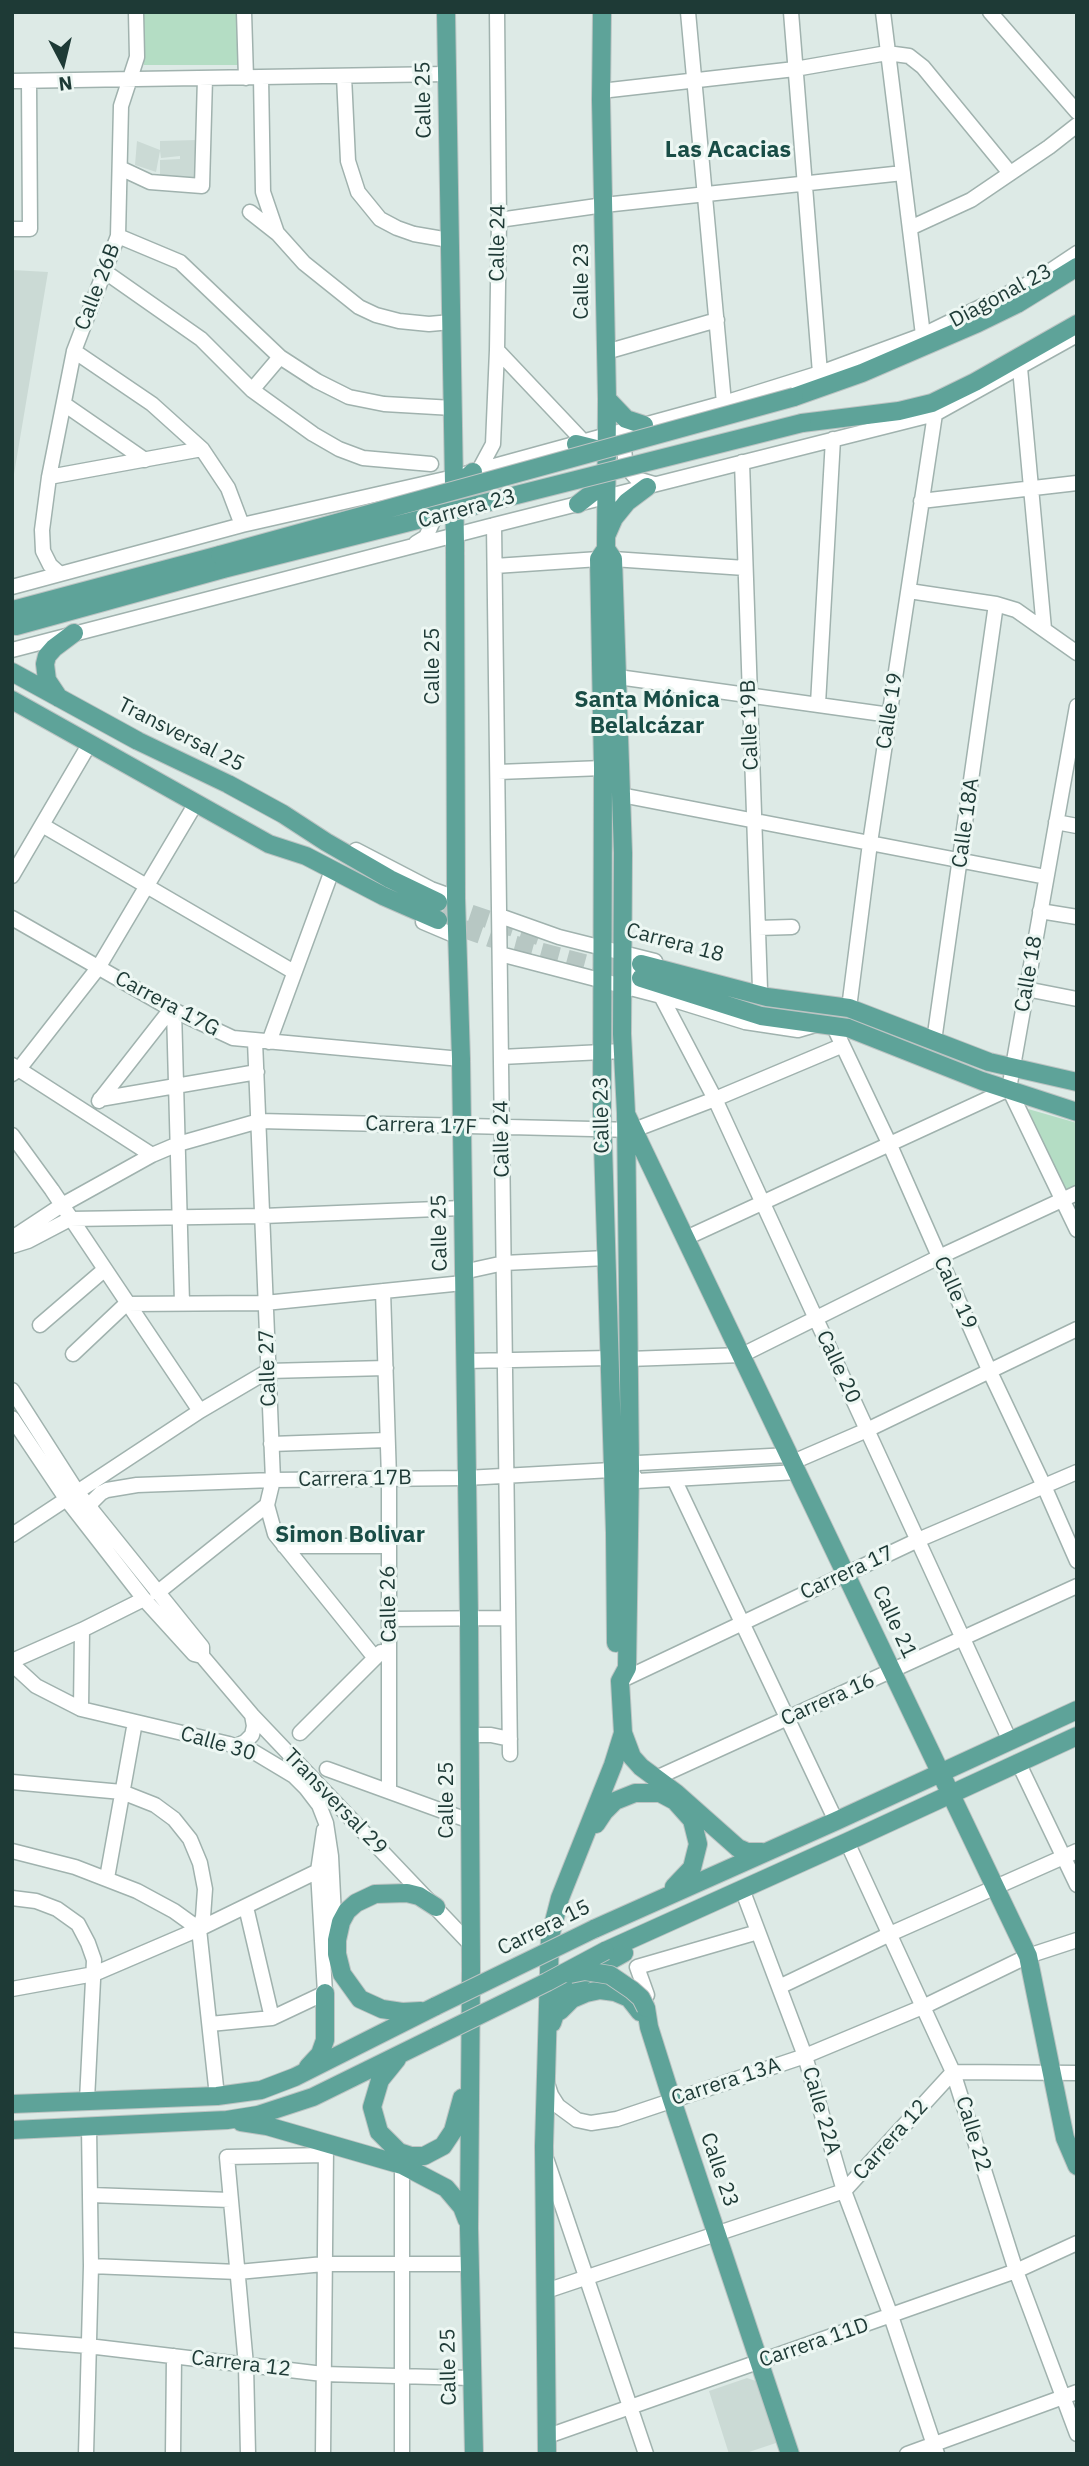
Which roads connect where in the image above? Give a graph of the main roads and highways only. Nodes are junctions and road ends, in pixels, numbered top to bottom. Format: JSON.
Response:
{"nodes":[{"id":1,"x":446,"y":12,"type":"edge"},
{"id":2,"x":602,"y":12,"type":"edge"},
{"id":3,"x":1077,"y":267,"type":"edge"},
{"id":4,"x":1077,"y":324,"type":"edge"},
{"id":5,"x":607,"y":399,"type":"junction"},
{"id":6,"x":642,"y":426,"type":"road end"},
{"id":7,"x":580,"y":443,"type":"road end"},
{"id":8,"x":607,"y":457,"type":"junction"},
{"id":9,"x":476,"y":471,"type":"road end"},
{"id":10,"x":607,"y":476,"type":"junction"},
{"id":11,"x":454,"y":483,"type":"junction"},
{"id":12,"x":651,"y":486,"type":"road end"},
{"id":13,"x":578,"y":504,"type":"road end"},
{"id":14,"x":437,"y":541,"type":"road end"},
{"id":15,"x":606,"y":551,"type":"junction"},
{"id":16,"x":455,"y":556,"type":"junction"},
{"id":17,"x":221,"y":562,"type":"junction"},
{"id":18,"x":14,"y":618,"type":"edge"},
{"id":19,"x":74,"y":633,"type":"road end"},
{"id":20,"x":12,"y":673,"type":"edge"},
{"id":21,"x":61,"y":700,"type":"junction"},
{"id":22,"x":15,"y":706,"type":"edge"},
{"id":23,"x":623,"y":866,"type":"junction"},
{"id":24,"x":603,"y":887,"type":"junction"},
{"id":25,"x":444,"y":907,"type":"junction"},
{"id":26,"x":632,"y":971,"type":"junction"},
{"id":27,"x":1077,"y":1082,"type":"edge"},
{"id":28,"x":1077,"y":1112,"type":"edge"},
{"id":29,"x":628,"y":1124,"type":"junction"},
{"id":30,"x":619,"y":1358,"type":"junction"},
{"id":31,"x":1077,"y":1710,"type":"edge"},
{"id":32,"x":623,"y":1733,"type":"junction"},
{"id":33,"x":1077,"y":1736,"type":"edge"},
{"id":34,"x":939,"y":1773,"type":"junction"},
{"id":35,"x":949,"y":1794,"type":"junction"},
{"id":36,"x":762,"y":1852,"type":"junction"},
{"id":37,"x":576,"y":1857,"type":"junction"},
{"id":38,"x":719,"y":1899,"type":"junction"},
{"id":39,"x":643,"y":1906,"type":"junction"},
{"id":40,"x":436,"y":1907,"type":"road end"},
{"id":41,"x":547,"y":1982,"type":"junction"},
{"id":42,"x":325,"y":1993,"type":"road end"},
{"id":43,"x":432,"y":2009,"type":"junction"},
{"id":44,"x":649,"y":2027,"type":"junction"},
{"id":45,"x":551,"y":2033,"type":"junction"},
{"id":46,"x":404,"y":2052,"type":"junction"},
{"id":47,"x":469,"y":2067,"type":"junction"},
{"id":48,"x":545,"y":2070,"type":"junction"},
{"id":49,"x":295,"y":2077,"type":"junction"},
{"id":50,"x":12,"y":2104,"type":"edge"},
{"id":51,"x":227,"y":2120,"type":"junction"},
{"id":52,"x":12,"y":2130,"type":"edge"},
{"id":53,"x":1077,"y":2166,"type":"edge"},
{"id":54,"x":469,"y":2228,"type":"junction"},
{"id":55,"x":547,"y":2445,"type":"edge"},
{"id":56,"x":474,"y":2454,"type":"edge"},
{"id":57,"x":790,"y":2454,"type":"edge"}],
"edges":[{"from":1,"to":11,"type":"main road","name":"Calle 25"},
{"from":2,"to":5,"type":"main road","name":"Calle 23"},
{"from":3,"to":17,"type":"main road","name":"Carrera 23","bridge":true},
{"from":4,"to":17,"type":"main road","name":"Carrera 23","bridge":true},
{"from":5,"to":6,"type":"main road"},
{"from":5,"to":8,"type":"main road","name":"Calle 23"},
{"from":7,"to":8,"type":"main road"},
{"from":8,"to":10,"type":"main road","name":"Calle 23"},
{"from":9,"to":11,"type":"main road"},
{"from":10,"to":13,"type":"main road"},
{"from":10,"to":15,"type":"main road","name":"Calle 23"},
{"from":11,"to":16,"type":"main road","name":"Calle 25"},
{"from":12,"to":15,"type":"main road"},
{"from":14,"to":16,"type":"main road"},
{"from":15,"to":23,"type":"main road","name":"Calle 23"},
{"from":15,"to":24,"type":"main road","name":"Calle 23"},
{"from":16,"to":25,"type":"main road","name":"Calle 25"},
{"from":17,"to":18,"type":"main road","name":"Carrera 23"},
{"from":19,"to":21,"type":"main road"},
{"from":20,"to":21,"type":"main road","name":"Transversal 25"},
{"from":21,"to":25,"type":"main road","name":"Transversal 25"},
{"from":22,"to":25,"type":"main road"},
{"from":23,"to":24,"type":"main road"},
{"from":23,"to":26,"type":"main road","name":"Calle 23"},
{"from":24,"to":30,"type":"main road","name":"Calle 23"},
{"from":25,"to":47,"type":"main road","name":"Calle 25"},
{"from":26,"to":27,"type":"main road","name":"Carrera 18"},
{"from":26,"to":28,"type":"main road","name":"Carrera 18"},
{"from":26,"to":29,"type":"main road","name":"Calle 23"},
{"from":29,"to":30,"type":"main road","name":"Calle 23"},
{"from":29,"to":34,"type":"main road","name":"Calle 21"},
{"from":30,"to":32,"type":"main road","name":"Calle 23"},
{"from":31,"to":34,"type":"main road","name":"Carrera 15"},
{"from":32,"to":36,"type":"main road"},
{"from":32,"to":37,"type":"main road","name":"Calle 23"},
{"from":33,"to":35,"type":"main road"},
{"from":34,"to":35,"type":"main road","name":"Calle 21"},
{"from":34,"to":36,"type":"main road","name":"Carrera 15"},
{"from":35,"to":38,"type":"main road"},
{"from":35,"to":53,"type":"main road","name":"Calle 21"},
{"from":36,"to":39,"type":"main road","name":"Carrera 15"},
{"from":37,"to":39,"type":"main road"},
{"from":37,"to":48,"type":"main road"},
{"from":38,"to":41,"type":"main road","bridge":true},
{"from":38,"to":45,"type":"main road"},
{"from":39,"to":43,"type":"main road","name":"Carrera 15","bridge":true},
{"from":40,"to":43,"type":"main road"},
{"from":41,"to":44,"type":"main road","name":"Calle 23","bridge":true},
{"from":41,"to":46,"type":"main road","bridge":true},
{"from":42,"to":49,"type":"main road"},
{"from":43,"to":49,"type":"main road","name":"Carrera 15"},
{"from":44,"to":45,"type":"main road"},
{"from":44,"to":57,"type":"main road","name":"Calle 23"},
{"from":45,"to":48,"type":"main road"},
{"from":46,"to":47,"type":"main road"},
{"from":46,"to":51,"type":"main road"},
{"from":47,"to":54,"type":"main road","name":"Calle 25"},
{"from":48,"to":55,"type":"main road"},
{"from":49,"to":50,"type":"main road","name":"Carrera 15"},
{"from":51,"to":52,"type":"main road"},
{"from":51,"to":54,"type":"main road"},
{"from":54,"to":56,"type":"main road","name":"Calle 25"}]}
